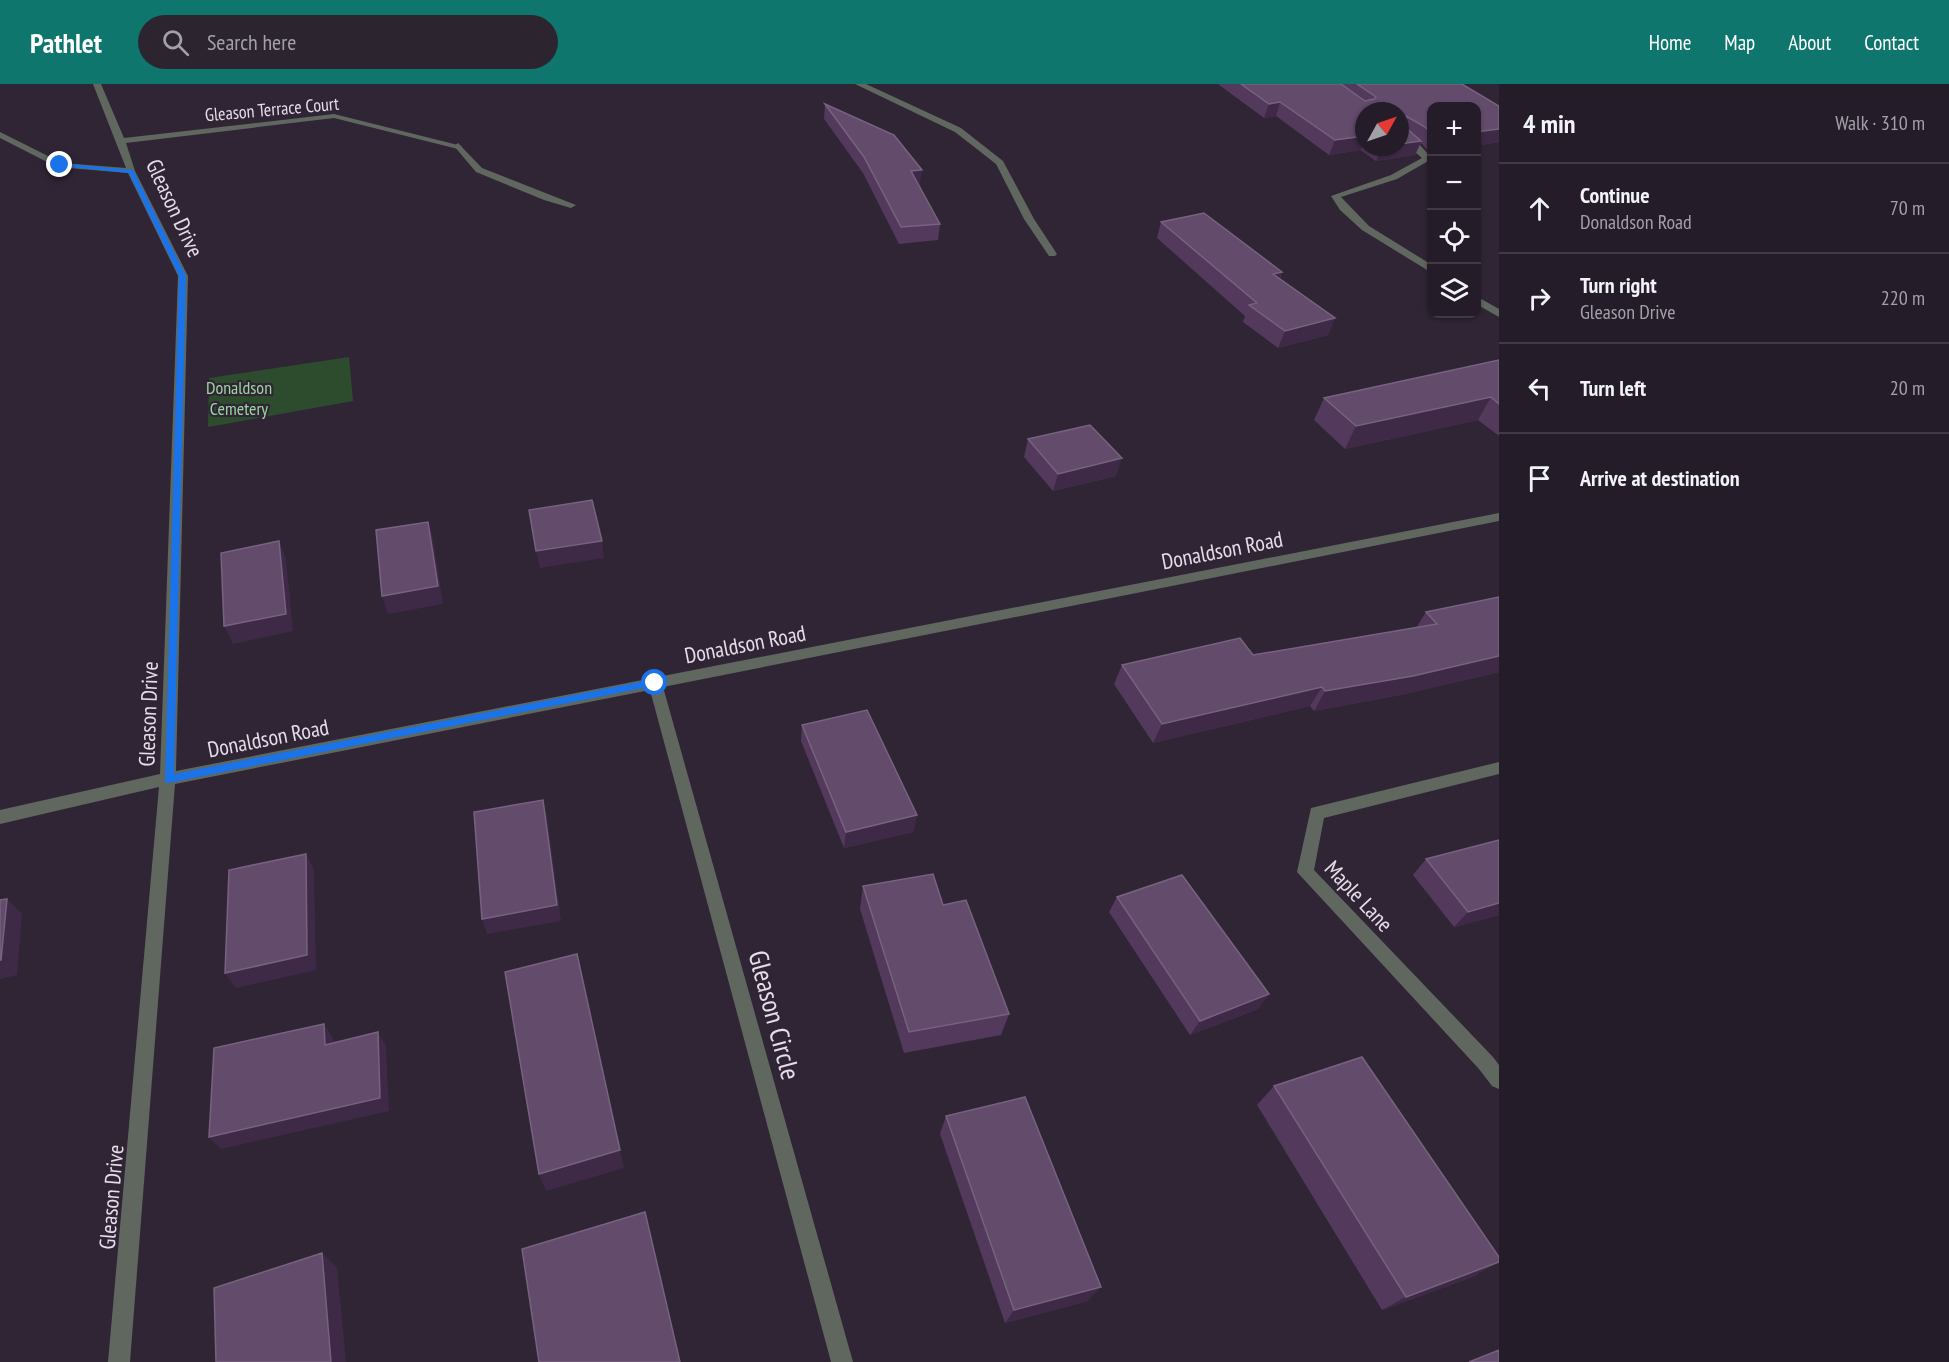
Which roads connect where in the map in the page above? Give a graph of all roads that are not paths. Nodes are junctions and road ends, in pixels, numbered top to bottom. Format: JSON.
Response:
{"nodes":[{"id":1,"x":97,"y":84,"type":"edge"},
{"id":2,"x":859,"y":84,"type":"edge"},
{"id":3,"x":0,"y":135,"type":"edge"},
{"id":4,"x":121,"y":141,"type":"junction"},
{"id":5,"x":1409,"y":141,"type":"edge"},
{"id":6,"x":131,"y":171,"type":"junction"},
{"id":7,"x":572,"y":204,"type":"dead end"},
{"id":8,"x":1052,"y":255,"type":"dead end"},
{"id":9,"x":1427,"y":267,"type":"edge"},
{"id":10,"x":1481,"y":302,"type":"edge"},
{"id":11,"x":1499,"y":314,"type":"edge"},
{"id":12,"x":1499,"y":517,"type":"edge"},
{"id":13,"x":655,"y":683,"type":"junction"},
{"id":14,"x":1499,"y":768,"type":"edge"},
{"id":15,"x":168,"y":779,"type":"junction"},
{"id":16,"x":0,"y":817,"type":"edge"},
{"id":17,"x":1499,"y":1080,"type":"edge"},
{"id":18,"x":119,"y":1362,"type":"edge"},
{"id":19,"x":842,"y":1362,"type":"edge"}],
"edges":[{"from":1,"to":4,"type":"street","name":"Gleason Drive"},
{"from":2,"to":8,"type":"street"},
{"from":3,"to":6,"type":"street"},
{"from":4,"to":6,"type":"street","name":"Gleason Drive"},
{"from":4,"to":7,"type":"street","name":"Gleason Terrace Court"},
{"from":5,"to":9,"type":"street"},
{"from":6,"to":15,"type":"street","name":"Gleason Drive"},
{"from":10,"to":11,"type":"street"},
{"from":12,"to":13,"type":"street","name":"Donaldson Road"},
{"from":13,"to":15,"type":"street","name":"Donaldson Road"},
{"from":13,"to":19,"type":"street","name":"Gleason Circle"},
{"from":14,"to":17,"type":"street","name":"Maple Lane"},
{"from":15,"to":16,"type":"street","name":"Donaldson Road"},
{"from":15,"to":18,"type":"street","name":"Gleason Drive"}]}
